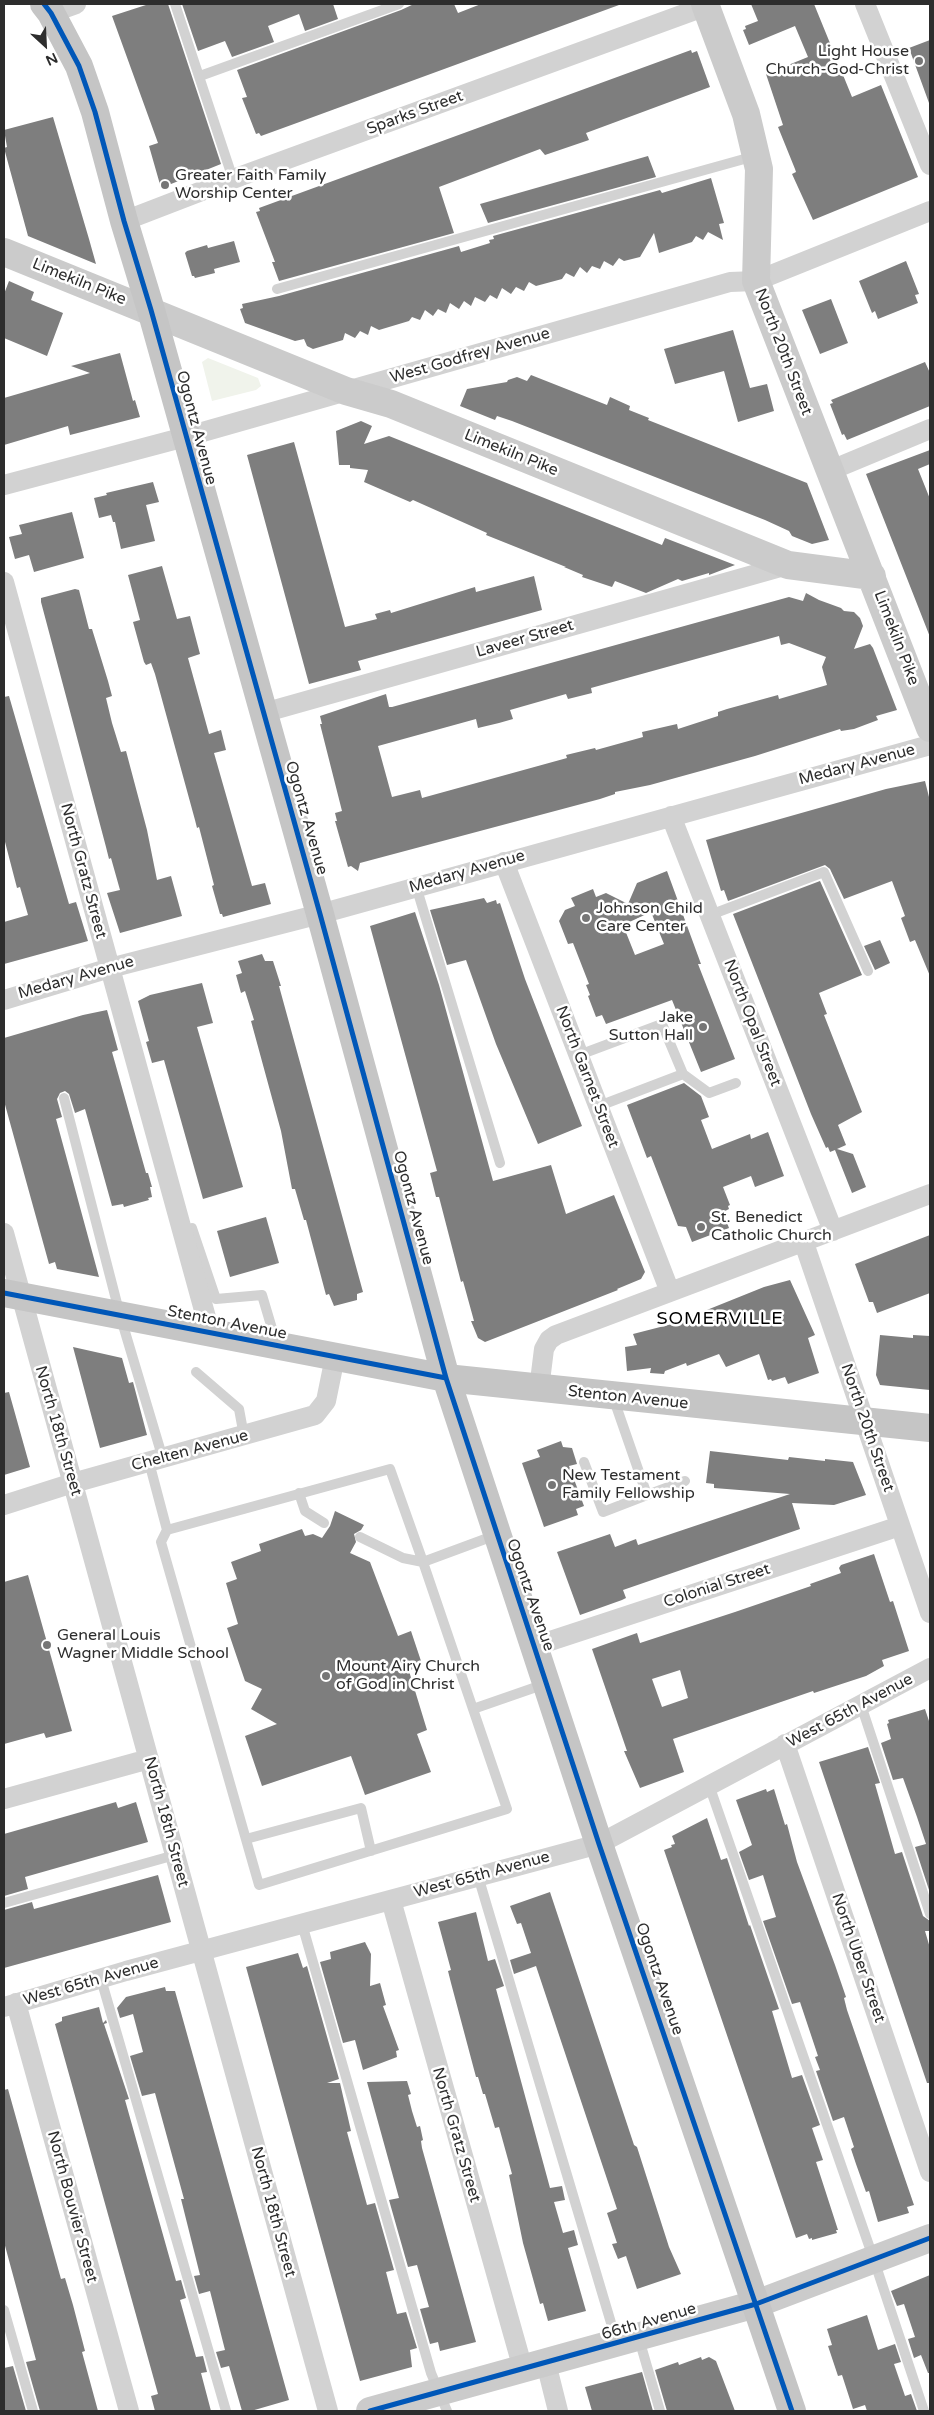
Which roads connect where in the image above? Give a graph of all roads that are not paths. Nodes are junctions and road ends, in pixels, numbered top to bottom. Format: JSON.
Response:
{"nodes":[{"id":1,"x":76,"y":4,"type":"edge"},
{"id":2,"x":175,"y":4,"type":"edge"},
{"id":3,"x":399,"y":4,"type":"edge"},
{"id":4,"x":865,"y":4,"type":"edge"},
{"id":5,"x":706,"y":5,"type":"edge"},
{"id":6,"x":47,"y":9,"type":"edge"},
{"id":7,"x":200,"y":76,"type":"junction"},
{"id":8,"x":756,"y":156,"type":"junction"},
{"id":9,"x":930,"y":165,"type":"edge"},
{"id":10,"x":234,"y":179,"type":"junction"},
{"id":11,"x":930,"y":211,"type":"edge"},
{"id":12,"x":124,"y":221,"type":"junction"},
{"id":13,"x":4,"y":252,"type":"edge"},
{"id":14,"x":756,"y":281,"type":"junction"},
{"id":15,"x":277,"y":289,"type":"dead end"},
{"id":16,"x":152,"y":310,"type":"junction"},
{"id":17,"x":346,"y":391,"type":"junction"},
{"id":18,"x":930,"y":429,"type":"edge"},
{"id":19,"x":185,"y":437,"type":"junction"},
{"id":20,"x":828,"y":471,"type":"junction"},
{"id":21,"x":4,"y":485,"type":"edge"},
{"id":22,"x":788,"y":565,"type":"junction"},
{"id":23,"x":872,"y":576,"type":"junction"},
{"id":24,"x":5,"y":595,"type":"edge"},
{"id":25,"x":263,"y":713,"type":"junction"},
{"id":26,"x":930,"y":728,"type":"edge"},
{"id":27,"x":930,"y":745,"type":"edge"},
{"id":28,"x":671,"y":816,"type":"junction"},
{"id":29,"x":504,"y":862,"type":"junction"},
{"id":30,"x":416,"y":886,"type":"junction"},
{"id":31,"x":320,"y":914,"type":"junction"},
{"id":32,"x":710,"y":915,"type":"junction"},
{"id":33,"x":110,"y":968,"type":"junction"},
{"id":34,"x":868,"y":971,"type":"dead end"},
{"id":35,"x":4,"y":1000,"type":"edge"},
{"id":36,"x":579,"y":1055,"type":"junction"},
{"id":37,"x":683,"y":1074,"type":"junction"},
{"id":38,"x":736,"y":1083,"type":"dead end"},
{"id":39,"x":64,"y":1098,"type":"dead end"},
{"id":40,"x":599,"y":1106,"type":"junction"},
{"id":41,"x":500,"y":1163,"type":"dead end"},
{"id":42,"x":930,"y":1194,"type":"edge"},
{"id":43,"x":833,"y":1231,"type":"junction"},
{"id":44,"x":182,"y":1232,"type":"junction"},
{"id":45,"x":4,"y":1233,"type":"edge"},
{"id":46,"x":804,"y":1243,"type":"junction"},
{"id":47,"x":670,"y":1292,"type":"junction"},
{"id":48,"x":12,"y":1295,"type":"edge"},
{"id":49,"x":120,"y":1315,"type":"junction"},
{"id":50,"x":210,"y":1332,"type":"junction"},
{"id":51,"x":277,"y":1346,"type":"junction"},
{"id":52,"x":335,"y":1357,"type":"junction"},
{"id":53,"x":196,"y":1372,"type":"dead end"},
{"id":54,"x":446,"y":1378,"type":"junction"},
{"id":55,"x":539,"y":1389,"type":"junction"},
{"id":56,"x":613,"y":1396,"type":"junction"},
{"id":57,"x":865,"y":1422,"type":"junction"},
{"id":58,"x":930,"y":1428,"type":"edge"},
{"id":59,"x":244,"y":1436,"type":"junction"},
{"id":60,"x":156,"y":1460,"type":"junction"},
{"id":61,"x":584,"y":1462,"type":"dead end"},
{"id":62,"x":685,"y":1481,"type":"dead end"},
{"id":63,"x":73,"y":1483,"type":"junction"},
{"id":64,"x":299,"y":1493,"type":"junction"},
{"id":65,"x":648,"y":1495,"type":"junction"},
{"id":66,"x":4,"y":1505,"type":"edge"},
{"id":67,"x":324,"y":1523,"type":"dead end"},
{"id":68,"x":900,"y":1526,"type":"junction"},
{"id":69,"x":167,"y":1530,"type":"junction"},
{"id":70,"x":496,"y":1536,"type":"junction"},
{"id":71,"x":360,"y":1537,"type":"dead end"},
{"id":72,"x":422,"y":1562,"type":"junction"},
{"id":73,"x":930,"y":1613,"type":"edge"},
{"id":74,"x":535,"y":1646,"type":"junction"},
{"id":75,"x":930,"y":1668,"type":"edge"},
{"id":76,"x":547,"y":1684,"type":"junction"},
{"id":77,"x":861,"y":1705,"type":"junction"},
{"id":78,"x":473,"y":1709,"type":"junction"},
{"id":79,"x":785,"y":1744,"type":"junction"},
{"id":80,"x":149,"y":1759,"type":"junction"},
{"id":81,"x":709,"y":1785,"type":"junction"},
{"id":82,"x":4,"y":1799,"type":"edge"},
{"id":83,"x":246,"y":1839,"type":"junction"},
{"id":84,"x":599,"y":1844,"type":"junction"},
{"id":85,"x":372,"y":1851,"type":"junction"},
{"id":86,"x":175,"y":1855,"type":"junction"},
{"id":87,"x":478,"y":1876,"type":"junction"},
{"id":88,"x":391,"y":1900,"type":"junction"},
{"id":89,"x":4,"y":1903,"type":"edge"},
{"id":90,"x":930,"y":1914,"type":"edge"},
{"id":91,"x":302,"y":1924,"type":"junction"},
{"id":92,"x":201,"y":1951,"type":"junction"},
{"id":93,"x":102,"y":1979,"type":"junction"},
{"id":94,"x":10,"y":2005,"type":"edge"},
{"id":95,"x":930,"y":2172,"type":"edge"},
{"id":96,"x":930,"y":2238,"type":"edge"},
{"id":97,"x":874,"y":2260,"type":"junction"},
{"id":98,"x":756,"y":2304,"type":"junction"},
{"id":99,"x":4,"y":2310,"type":"edge"},
{"id":100,"x":628,"y":2341,"type":"junction"},
{"id":101,"x":535,"y":2366,"type":"junction"},
{"id":102,"x":443,"y":2402,"type":"edge"},
{"id":103,"x":33,"y":2411,"type":"edge"},
{"id":104,"x":128,"y":2411,"type":"edge"},
{"id":105,"x":226,"y":2411,"type":"edge"},
{"id":106,"x":328,"y":2411,"type":"edge"},
{"id":107,"x":370,"y":2411,"type":"edge"},
{"id":108,"x":558,"y":2411,"type":"edge"},
{"id":109,"x":660,"y":2411,"type":"edge"},
{"id":110,"x":792,"y":2411,"type":"edge"},
{"id":111,"x":924,"y":2411,"type":"edge"}],
"edges":[{"from":1,"to":6,"type":"street"},
{"from":2,"to":7,"type":"lane"},
{"from":3,"to":7,"type":"lane"},
{"from":4,"to":9,"type":"street"},
{"from":5,"to":8,"type":"street","name":"North 20th Street"},
{"from":5,"to":10,"type":"street","name":"Sparks Street"},
{"from":6,"to":12,"type":"main road","name":"Ogontz Avenue"},
{"from":7,"to":10,"type":"lane"},
{"from":8,"to":14,"type":"street","name":"North 20th Street"},
{"from":8,"to":15,"type":"lane"},
{"from":10,"to":12,"type":"street","name":"Sparks Street"},
{"from":11,"to":14,"type":"street","name":"West Godfrey Avenue"},
{"from":12,"to":16,"type":"main road","name":"Ogontz Avenue"},
{"from":13,"to":16,"type":"street","name":"Limekiln Pike"},
{"from":14,"to":17,"type":"street","name":"West Godfrey Avenue"},
{"from":14,"to":20,"type":"street","name":"North 20th Street"},
{"from":16,"to":17,"type":"street","name":"Limekiln Pike"},
{"from":16,"to":19,"type":"main road","name":"Ogontz Avenue"},
{"from":17,"to":19,"type":"street","name":"West Godfrey Avenue"},
{"from":17,"to":22,"type":"street","name":"Limekiln Pike"},
{"from":18,"to":20,"type":"street"},
{"from":19,"to":21,"type":"street","name":"West Godfrey Avenue"},
{"from":19,"to":25,"type":"main road","name":"Ogontz Avenue"},
{"from":20,"to":23,"type":"street","name":"North 20th Street"},
{"from":22,"to":23,"type":"street","name":"Limekiln Pike"},
{"from":22,"to":25,"type":"street","name":"Laveer Street"},
{"from":23,"to":26,"type":"street","name":"Limekiln Pike"},
{"from":24,"to":33,"type":"street","name":"North Gratz Street"},
{"from":25,"to":31,"type":"main road","name":"Ogontz Avenue"},
{"from":27,"to":28,"type":"street","name":"Medary Avenue"},
{"from":28,"to":29,"type":"street","name":"Medary Avenue"},
{"from":28,"to":32,"type":"street","name":"North Opal Street"},
{"from":29,"to":30,"type":"street","name":"Medary Avenue"},
{"from":29,"to":36,"type":"street","name":"North Garnet Street"},
{"from":30,"to":31,"type":"street","name":"Medary Avenue"},
{"from":30,"to":41,"type":"lane"},
{"from":31,"to":33,"type":"street","name":"Medary Avenue"},
{"from":31,"to":54,"type":"main road","name":"Ogontz Avenue"},
{"from":32,"to":34,"type":"lane"},
{"from":32,"to":43,"type":"street","name":"North Opal Street"},
{"from":33,"to":35,"type":"street","name":"Medary Avenue"},
{"from":33,"to":44,"type":"street","name":"North Gratz Street"},
{"from":36,"to":37,"type":"lane"},
{"from":36,"to":40,"type":"street","name":"North Garnet Street"},
{"from":37,"to":38,"type":"lane"},
{"from":37,"to":40,"type":"lane"},
{"from":39,"to":49,"type":"lane"},
{"from":40,"to":47,"type":"street","name":"North Garnet Street"},
{"from":42,"to":43,"type":"street"},
{"from":43,"to":46,"type":"street"},
{"from":44,"to":50,"type":"street","name":"North Gratz Street"},
{"from":44,"to":51,"type":"lane"},
{"from":45,"to":48,"type":"street","name":"North 18th Street"},
{"from":46,"to":47,"type":"street"},
{"from":46,"to":57,"type":"street","name":"North 20th Street"},
{"from":47,"to":55,"type":"street"},
{"from":48,"to":49,"type":"main road","name":"Stenton Avenue"},
{"from":48,"to":63,"type":"street","name":"North 18th Street"},
{"from":49,"to":50,"type":"main road","name":"Stenton Avenue"},
{"from":49,"to":60,"type":"lane"},
{"from":50,"to":51,"type":"main road","name":"Stenton Avenue"},
{"from":51,"to":52,"type":"main road","name":"Stenton Avenue"},
{"from":52,"to":54,"type":"main road","name":"Stenton Avenue"},
{"from":52,"to":59,"type":"street","name":"Chelten Avenue"},
{"from":53,"to":59,"type":"lane"},
{"from":54,"to":55,"type":"main road","name":"Stenton Avenue"},
{"from":54,"to":70,"type":"main road","name":"Ogontz Avenue"},
{"from":55,"to":56,"type":"main road","name":"Stenton Avenue"},
{"from":56,"to":57,"type":"main road","name":"Stenton Avenue"},
{"from":56,"to":65,"type":"lane"},
{"from":57,"to":58,"type":"main road","name":"Stenton Avenue"},
{"from":57,"to":68,"type":"street","name":"North 20th Street"},
{"from":59,"to":60,"type":"street","name":"Chelten Avenue"},
{"from":60,"to":63,"type":"street","name":"Chelten Avenue"},
{"from":60,"to":69,"type":"lane"},
{"from":61,"to":65,"type":"lane"},
{"from":62,"to":65,"type":"lane"},
{"from":63,"to":66,"type":"street","name":"Chelten Avenue"},
{"from":63,"to":80,"type":"street","name":"North 18th Street"},
{"from":64,"to":67,"type":"lane"},
{"from":64,"to":69,"type":"lane"},
{"from":64,"to":72,"type":"lane"},
{"from":68,"to":73,"type":"street","name":"North 20th Street"},
{"from":68,"to":74,"type":"street","name":"Colonial Street"},
{"from":69,"to":83,"type":"lane"},
{"from":70,"to":72,"type":"lane"},
{"from":70,"to":74,"type":"main road","name":"Ogontz Avenue"},
{"from":71,"to":72,"type":"lane"},
{"from":72,"to":78,"type":"lane"},
{"from":74,"to":76,"type":"main road","name":"Ogontz Avenue"},
{"from":75,"to":77,"type":"street","name":"West 65th Avenue"},
{"from":76,"to":78,"type":"lane"},
{"from":76,"to":84,"type":"main road","name":"Ogontz Avenue"},
{"from":77,"to":79,"type":"street","name":"West 65th Avenue"},
{"from":77,"to":90,"type":"lane"},
{"from":78,"to":85,"type":"lane"},
{"from":79,"to":81,"type":"street","name":"West 65th Avenue"},
{"from":79,"to":95,"type":"street","name":"North Uber Street"},
{"from":80,"to":82,"type":"street"},
{"from":80,"to":86,"type":"street","name":"North 18th Street"},
{"from":81,"to":84,"type":"street","name":"West 65th Avenue"},
{"from":81,"to":97,"type":"lane"},
{"from":83,"to":85,"type":"lane"},
{"from":83,"to":85,"type":"lane"},
{"from":84,"to":87,"type":"street","name":"West 65th Avenue"},
{"from":84,"to":98,"type":"main road","name":"Ogontz Avenue"},
{"from":86,"to":89,"type":"lane"},
{"from":86,"to":92,"type":"street","name":"North 18th Street"},
{"from":87,"to":88,"type":"street","name":"West 65th Avenue"},
{"from":87,"to":100,"type":"lane"},
{"from":88,"to":91,"type":"street","name":"West 65th Avenue"},
{"from":88,"to":101,"type":"street","name":"North Gratz Street"},
{"from":91,"to":92,"type":"street","name":"West 65th Avenue"},
{"from":91,"to":102,"type":"lane"},
{"from":92,"to":93,"type":"street","name":"West 65th Avenue"},
{"from":92,"to":106,"type":"street","name":"North 18th Street"},
{"from":93,"to":94,"type":"street","name":"West 65th Avenue"},
{"from":93,"to":105,"type":"lane"},
{"from":94,"to":104,"type":"street","name":"North Bouvier Street"},
{"from":96,"to":97,"type":"street","name":"66th Avenue"},
{"from":97,"to":98,"type":"street","name":"66th Avenue"},
{"from":97,"to":111,"type":"lane"},
{"from":98,"to":100,"type":"street","name":"66th Avenue"},
{"from":98,"to":110,"type":"main road","name":"Ogontz Avenue"},
{"from":99,"to":103,"type":"lane"},
{"from":100,"to":101,"type":"street","name":"66th Avenue"},
{"from":100,"to":109,"type":"lane"},
{"from":101,"to":102,"type":"street","name":"66th Avenue"},
{"from":101,"to":108,"type":"street","name":"North Gratz Street"},
{"from":102,"to":107,"type":"street","name":"66th Avenue"}]}
